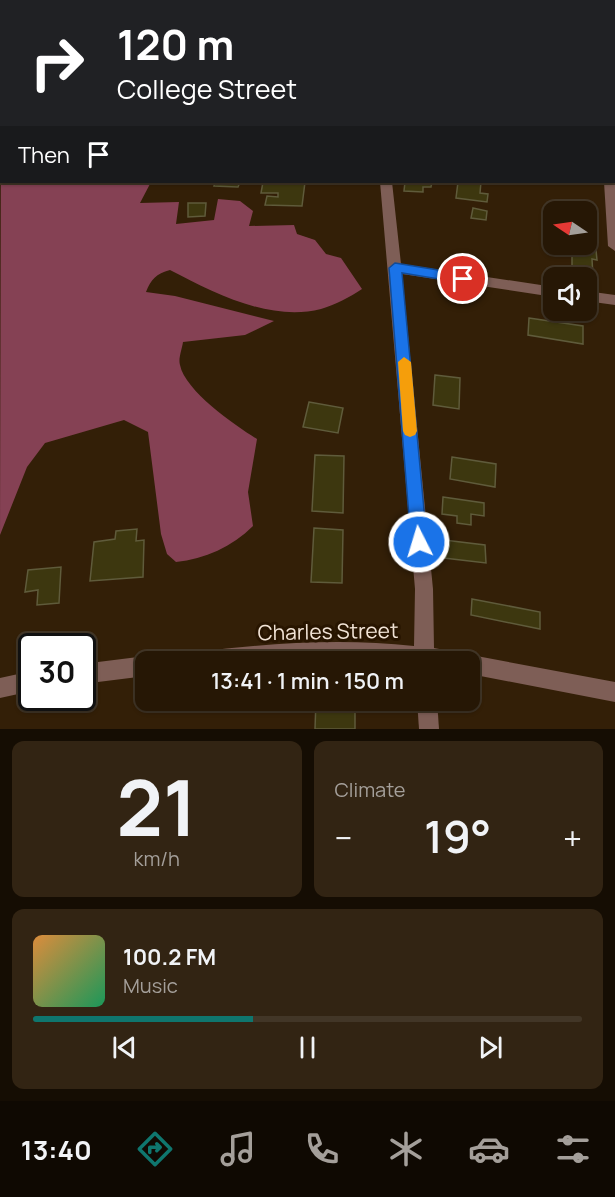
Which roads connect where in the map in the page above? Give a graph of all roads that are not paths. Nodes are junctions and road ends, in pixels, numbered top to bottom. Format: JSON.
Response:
{"nodes":[{"id":1,"x":386,"y":183,"type":"edge"},
{"id":2,"x":613,"y":183,"type":"edge"},
{"id":3,"x":615,"y":246,"type":"edge"},
{"id":4,"x":395,"y":268,"type":"junction"},
{"id":5,"x":543,"y":290,"type":"edge"},
{"id":6,"x":597,"y":298,"type":"edge"},
{"id":7,"x":615,"y":300,"type":"edge"},
{"id":8,"x":424,"y":651,"type":"edge"},
{"id":9,"x":480,"y":666,"type":"edge"},
{"id":10,"x":135,"y":667,"type":"edge"},
{"id":11,"x":96,"y":672,"type":"edge"},
{"id":12,"x":18,"y":684,"type":"edge"},
{"id":13,"x":0,"y":688,"type":"edge"},
{"id":14,"x":615,"y":692,"type":"edge"},
{"id":15,"x":428,"y":711,"type":"edge"},
{"id":16,"x":429,"y":729,"type":"edge"}],
"edges":[{"from":1,"to":4,"type":"street"},
{"from":2,"to":3,"type":"street"},
{"from":4,"to":5,"type":"street"},
{"from":4,"to":8,"type":"street"},
{"from":6,"to":7,"type":"street"},
{"from":9,"to":14,"type":"street"},
{"from":10,"to":11,"type":"street"},
{"from":12,"to":13,"type":"street"},
{"from":15,"to":16,"type":"street"}]}
